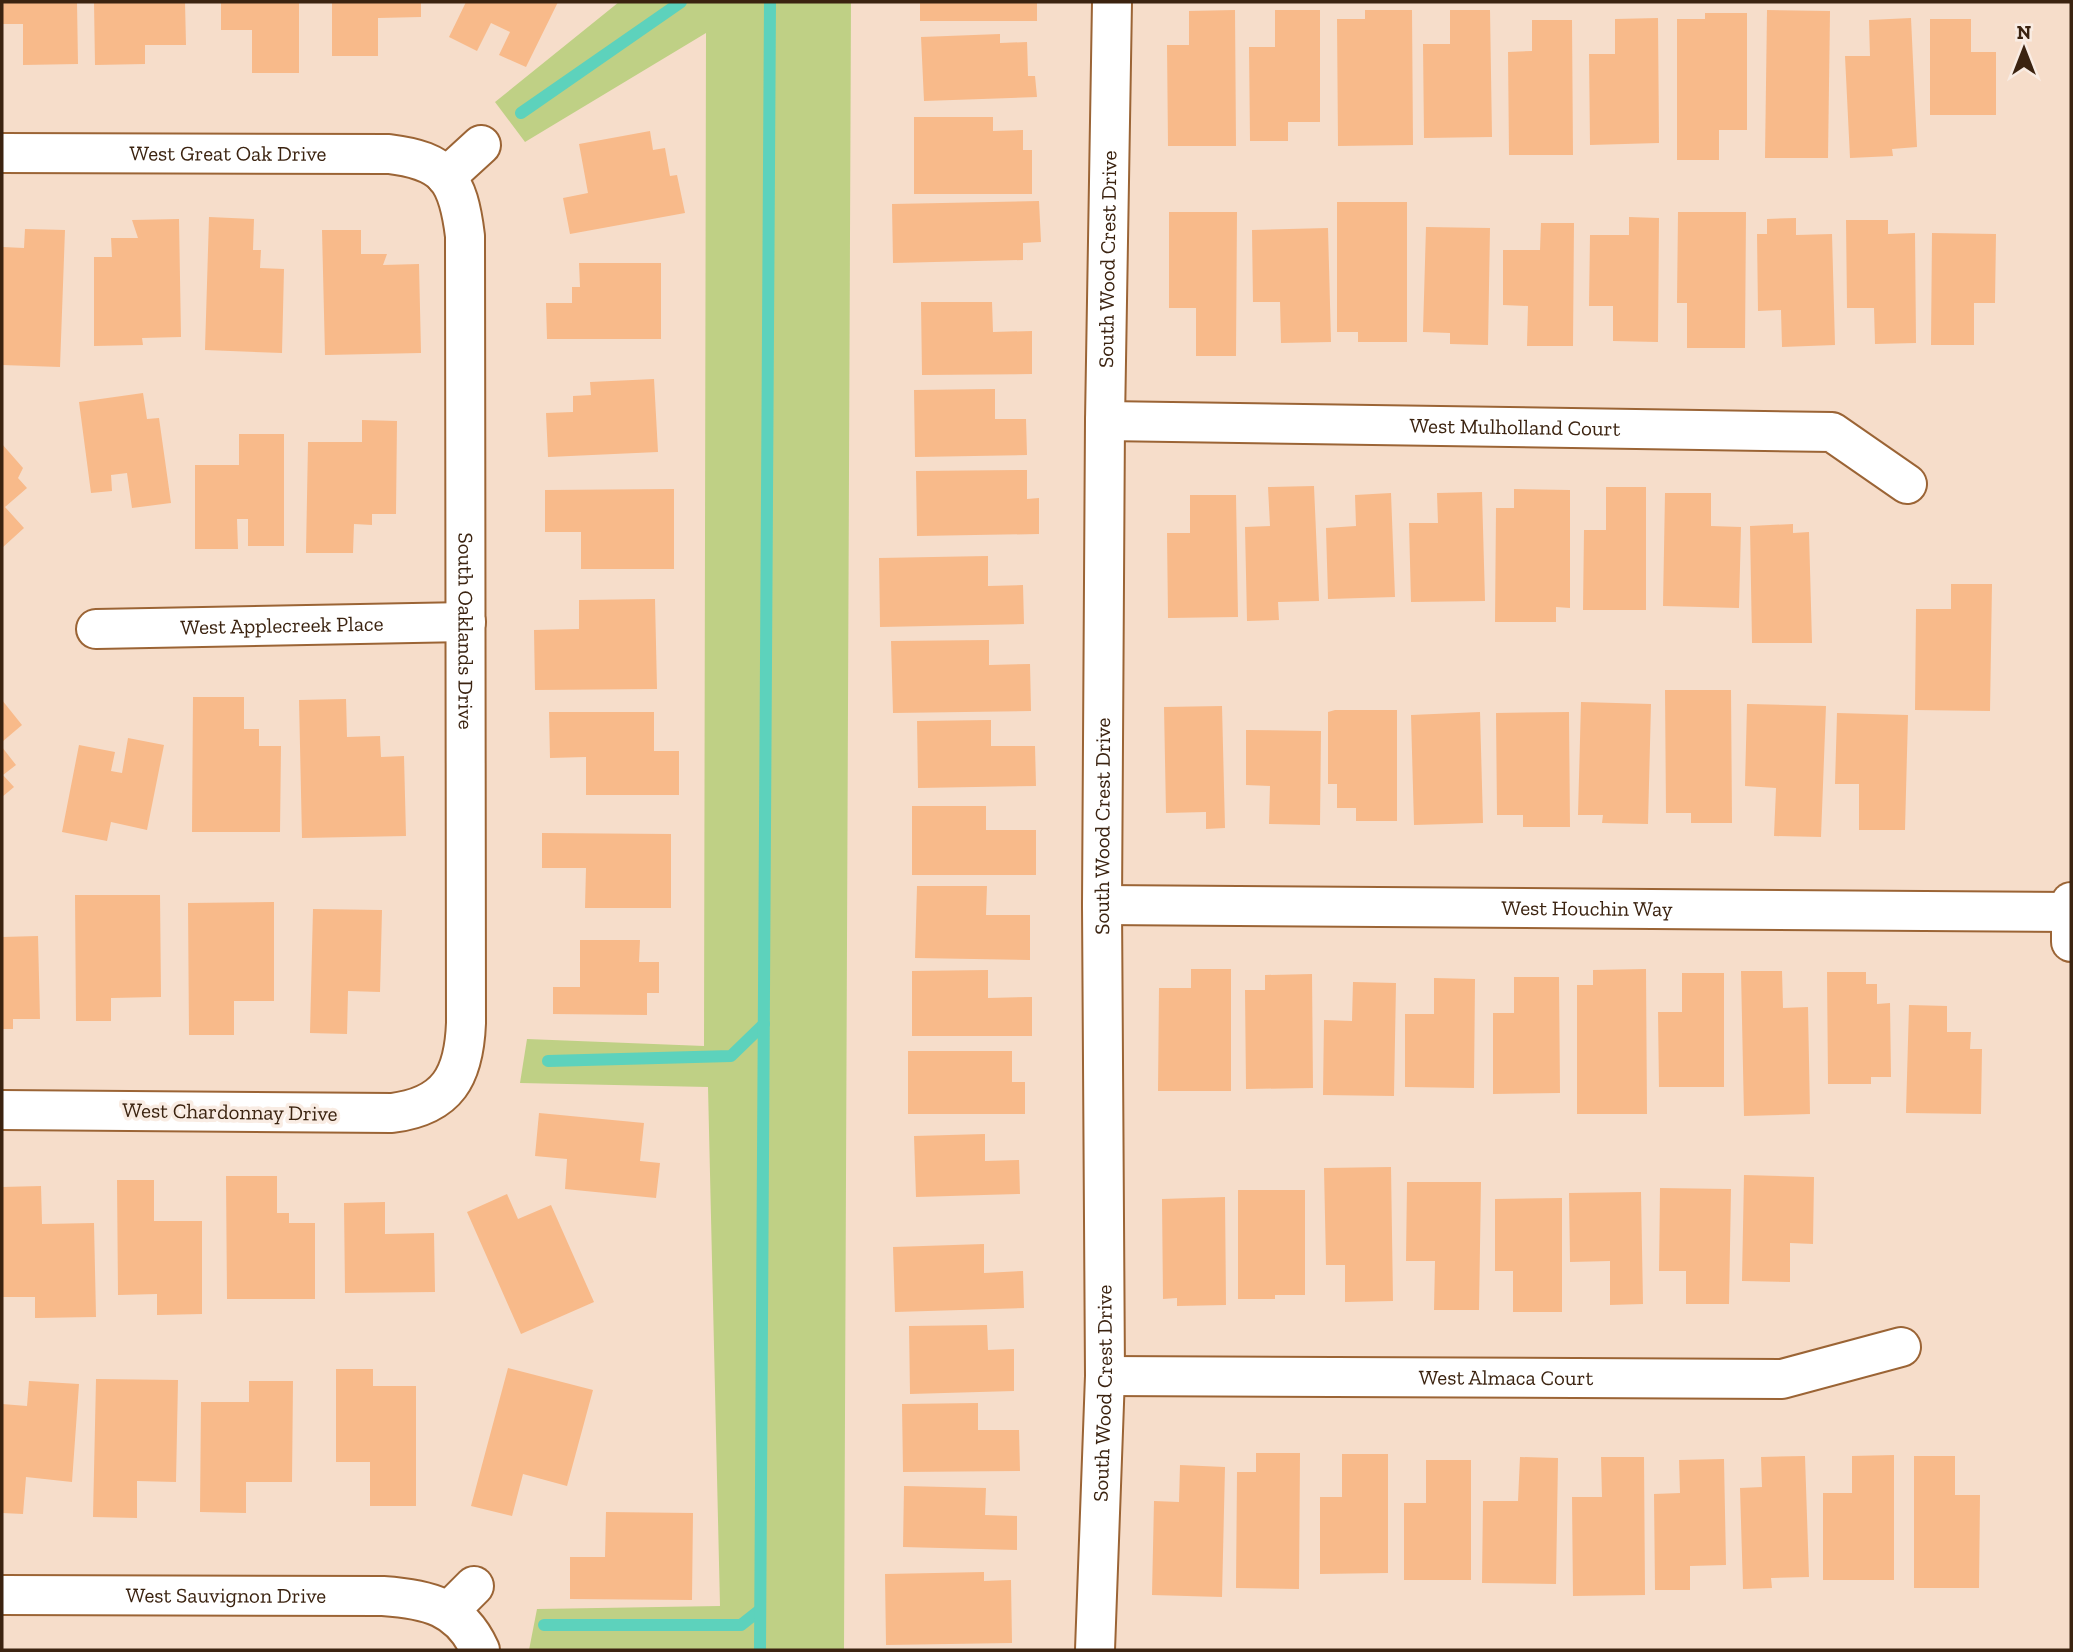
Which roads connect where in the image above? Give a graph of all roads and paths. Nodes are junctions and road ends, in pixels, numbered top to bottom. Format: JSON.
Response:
{"nodes":[{"id":1,"x":1112,"y":2,"type":"edge"},
{"id":2,"x":481,"y":145,"type":"dead end"},
{"id":3,"x":2,"y":153,"type":"edge"},
{"id":4,"x":446,"y":177,"type":"junction"},
{"id":5,"x":1105,"y":421,"type":"junction"},
{"id":6,"x":1907,"y":484,"type":"dead end"},
{"id":7,"x":466,"y":622,"type":"junction"},
{"id":8,"x":96,"y":629,"type":"dead end"},
{"id":9,"x":2071,"y":902,"type":"edge"},
{"id":10,"x":1102,"y":905,"type":"junction"},
{"id":11,"x":2071,"y":912,"type":"edge"},
{"id":12,"x":2071,"y":942,"type":"edge"},
{"id":13,"x":459,"y":1095,"type":"joint"},
{"id":14,"x":2,"y":1110,"type":"edge"},
{"id":15,"x":1901,"y":1347,"type":"dead end"},
{"id":16,"x":1105,"y":1376,"type":"junction"},
{"id":17,"x":2,"y":1595,"type":"edge"},
{"id":18,"x":480,"y":1650,"type":"edge"},
{"id":19,"x":1095,"y":1650,"type":"edge"}],
"edges":[{"from":1,"to":5,"type":"street","name":"South Wood Crest Drive"},
{"from":2,"to":4,"type":"street"},
{"from":3,"to":4,"type":"street","name":"West Great Oak Drive"},
{"from":4,"to":7,"type":"street","name":"South Oaklands Drive"},
{"from":5,"to":6,"type":"street","name":"West Mulholland Court"},
{"from":5,"to":10,"type":"street","name":"South Wood Crest Drive"},
{"from":7,"to":8,"type":"street","name":"West Applecreek Place"},
{"from":7,"to":13,"type":"street","name":"South Oaklands Drive"},
{"from":9,"to":11,"type":"street"},
{"from":10,"to":11,"type":"street","name":"West Houchin Way"},
{"from":10,"to":16,"type":"street","name":"South Wood Crest Drive"},
{"from":11,"to":12,"type":"street"},
{"from":13,"to":14,"type":"street","name":"West Chardonnay Drive"},
{"from":15,"to":16,"type":"street","name":"West Almaca Court"},
{"from":16,"to":19,"type":"street","name":"South Wood Crest Drive"},
{"from":17,"to":18,"type":"street","name":"West Sauvignon Drive"}]}
